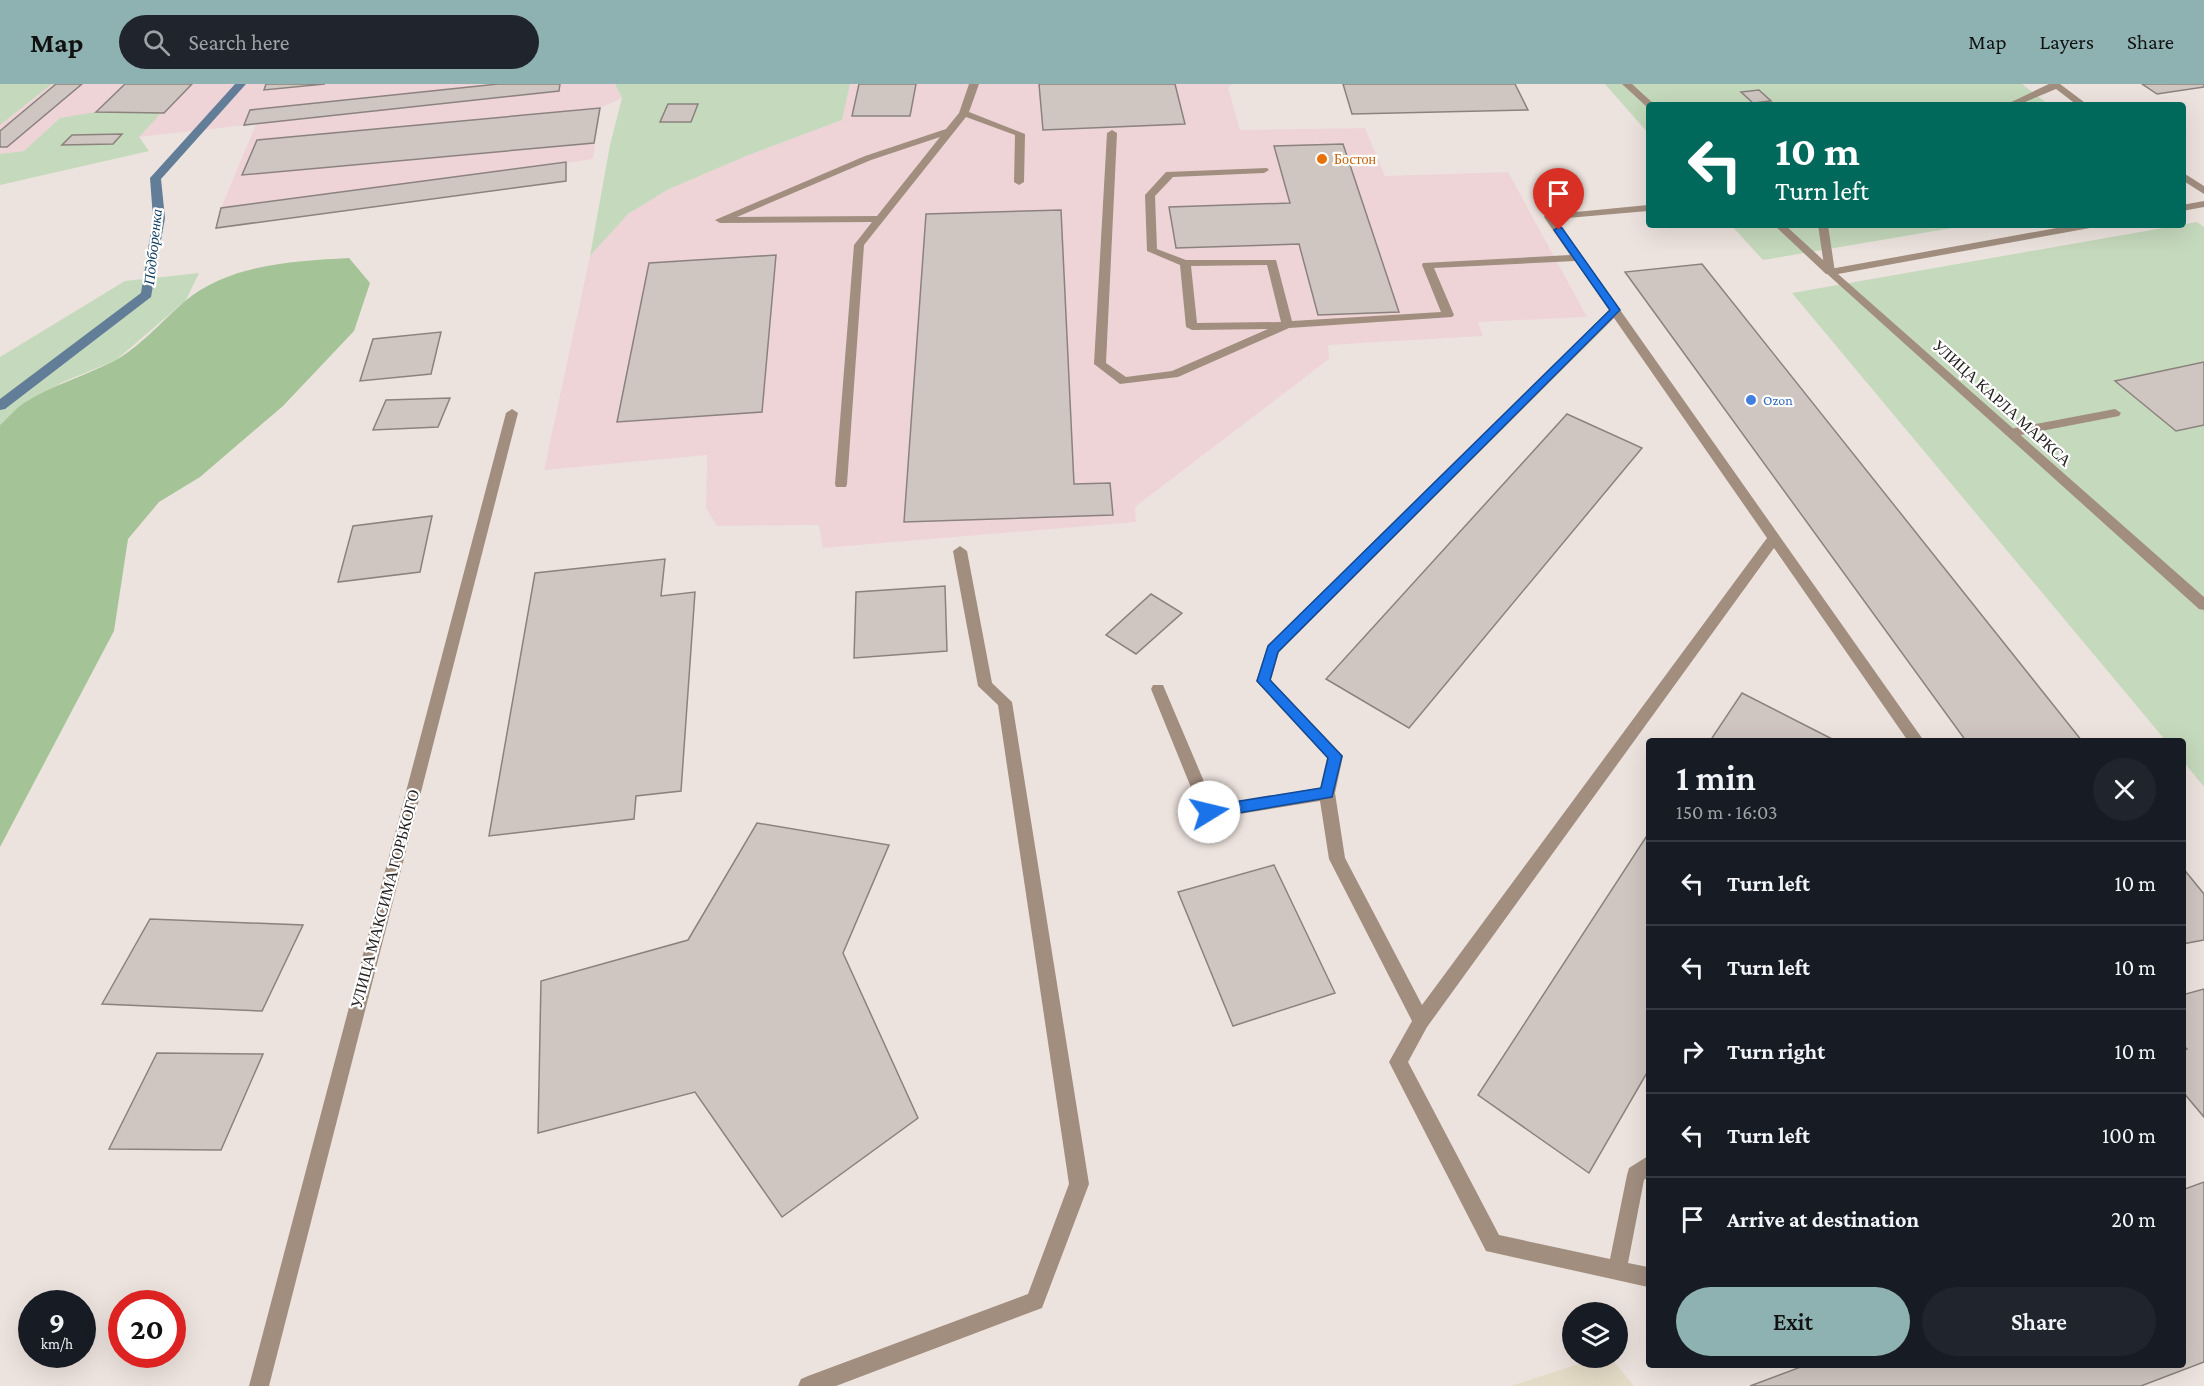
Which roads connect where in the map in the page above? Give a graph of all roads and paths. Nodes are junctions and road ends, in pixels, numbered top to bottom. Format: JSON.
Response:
{"nodes":[{"id":1,"x":974,"y":84,"type":"edge"},
{"id":2,"x":1627,"y":84,"type":"edge"},
{"id":3,"x":2055,"y":85,"type":"edge"},
{"id":4,"x":1647,"y":102,"type":"edge"},
{"id":5,"x":2017,"y":102,"type":"edge"},
{"id":6,"x":2080,"y":102,"type":"edge"},
{"id":7,"x":964,"y":113,"type":"junction"},
{"id":8,"x":949,"y":130,"type":"junction"},
{"id":9,"x":1112,"y":133,"type":"dead end"},
{"id":10,"x":1264,"y":170,"type":"dead end"},
{"id":11,"x":2186,"y":178,"type":"edge"},
{"id":12,"x":1019,"y":182,"type":"dead end"},
{"id":13,"x":2204,"y":190,"type":"edge"},
{"id":14,"x":2204,"y":204,"type":"edge"},
{"id":15,"x":2186,"y":207,"type":"edge"},
{"id":16,"x":1646,"y":208,"type":"edge"},
{"id":17,"x":878,"y":219,"type":"junction"},
{"id":18,"x":1782,"y":228,"type":"edge"},
{"id":19,"x":1823,"y":228,"type":"edge"},
{"id":20,"x":2073,"y":228,"type":"edge"},
{"id":21,"x":1578,"y":258,"type":"junction"},
{"id":22,"x":1185,"y":263,"type":"junction"},
{"id":23,"x":1830,"y":272,"type":"junction"},
{"id":24,"x":1615,"y":310,"type":"junction"},
{"id":25,"x":1287,"y":325,"type":"junction"},
{"id":26,"x":512,"y":413,"type":"dead end"},
{"id":27,"x":2115,"y":413,"type":"dead end"},
{"id":28,"x":2010,"y":433,"type":"junction"},
{"id":29,"x":841,"y":484,"type":"dead end"},
{"id":30,"x":1774,"y":538,"type":"junction"},
{"id":31,"x":960,"y":551,"type":"dead end"},
{"id":32,"x":2204,"y":605,"type":"edge"},
{"id":33,"x":1158,"y":689,"type":"dead end"},
{"id":34,"x":1914,"y":738,"type":"edge"},
{"id":35,"x":1327,"y":793,"type":"junction"},
{"id":36,"x":1421,"y":1021,"type":"junction"},
{"id":37,"x":1646,"y":1167,"type":"edge"},
{"id":38,"x":1617,"y":1271,"type":"junction"},
{"id":39,"x":1646,"y":1277,"type":"edge"},
{"id":40,"x":259,"y":1386,"type":"edge"},
{"id":41,"x":808,"y":1386,"type":"edge"}],
"edges":[{"from":1,"to":7,"type":"street"},
{"from":2,"to":4,"type":"street"},
{"from":3,"to":5,"type":"street"},
{"from":3,"to":6,"type":"street"},
{"from":7,"to":8,"type":"street"},
{"from":7,"to":12,"type":"street"},
{"from":8,"to":17,"type":"street"},
{"from":8,"to":17,"type":"street"},
{"from":9,"to":25,"type":"street"},
{"from":10,"to":22,"type":"street"},
{"from":11,"to":13,"type":"street"},
{"from":14,"to":15,"type":"street"},
{"from":16,"to":21,"type":"street"},
{"from":17,"to":29,"type":"street"},
{"from":18,"to":23,"type":"street","name":"УЛИЦА КАРЛА МАРКСА"},
{"from":19,"to":23,"type":"street"},
{"from":20,"to":23,"type":"street"},
{"from":21,"to":24,"type":"street"},
{"from":21,"to":25,"type":"street"},
{"from":22,"to":25,"type":"street"},
{"from":22,"to":25,"type":"street"},
{"from":23,"to":28,"type":"street","name":"УЛИЦА КАРЛА МАРКСА"},
{"from":24,"to":30,"type":"street"},
{"from":24,"to":35,"type":"street"},
{"from":26,"to":40,"type":"street","name":"УЛИЦА МАКСИМА ГОРЬКОГО"},
{"from":27,"to":28,"type":"street"},
{"from":28,"to":32,"type":"street","name":"УЛИЦА КАРЛА МАРКСА"},
{"from":30,"to":34,"type":"street"},
{"from":30,"to":36,"type":"street"},
{"from":31,"to":41,"type":"street"},
{"from":33,"to":35,"type":"street"},
{"from":35,"to":36,"type":"street"},
{"from":36,"to":38,"type":"street"},
{"from":37,"to":38,"type":"street"},
{"from":38,"to":39,"type":"street"}]}
